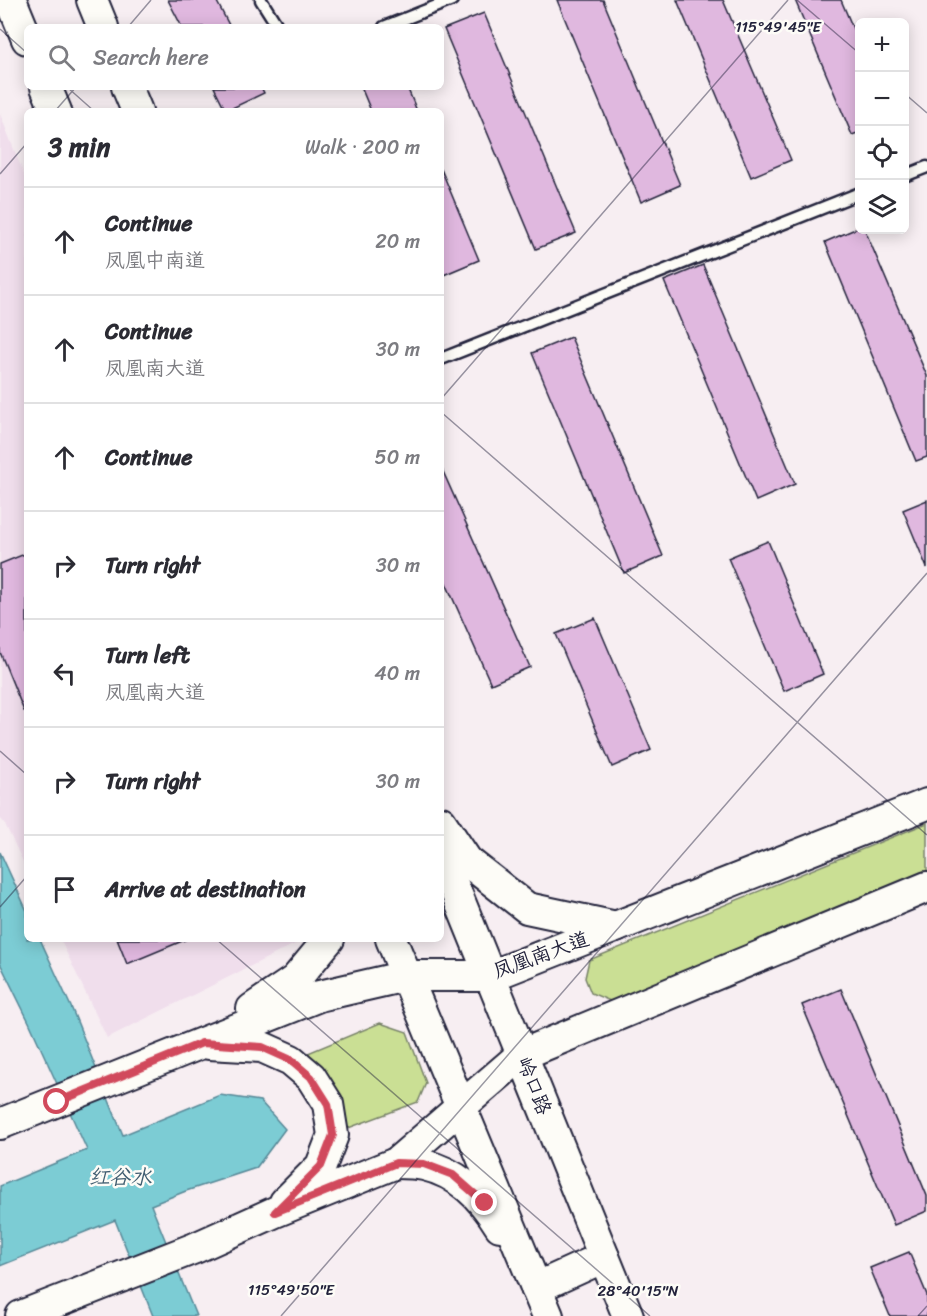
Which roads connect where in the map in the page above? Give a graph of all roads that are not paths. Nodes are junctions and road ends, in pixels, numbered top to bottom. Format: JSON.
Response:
{"nodes":[{"id":1,"x":12,"y":0,"type":"edge"},
{"id":2,"x":92,"y":0,"type":"edge"},
{"id":3,"x":261,"y":0,"type":"edge"},
{"id":4,"x":452,"y":0,"type":"edge"},
{"id":5,"x":102,"y":24,"type":"edge"},
{"id":6,"x":276,"y":24,"type":"edge"},
{"id":7,"x":392,"y":24,"type":"edge"},
{"id":8,"x":24,"y":31,"type":"edge"},
{"id":9,"x":47,"y":90,"type":"edge"},
{"id":10,"x":128,"y":90,"type":"edge"},
{"id":11,"x":55,"y":108,"type":"edge"},
{"id":12,"x":136,"y":108,"type":"edge"},
{"id":13,"x":927,"y":167,"type":"edge"},
{"id":14,"x":909,"y":174,"type":"edge"},
{"id":15,"x":855,"y":195,"type":"edge"},
{"id":16,"x":444,"y":357,"type":"edge"},
{"id":17,"x":927,"y":804,"type":"edge"},
{"id":18,"x":444,"y":826,"type":"edge"},
{"id":19,"x":444,"y":862,"type":"edge"},
{"id":20,"x":927,"y":887,"type":"edge"},
{"id":21,"x":616,"y":927,"type":"junction"},
{"id":22,"x":326,"y":942,"type":"edge"},
{"id":23,"x":392,"y":942,"type":"edge"},
{"id":24,"x":406,"y":976,"type":"junction"},
{"id":25,"x":491,"y":976,"type":"junction"},
{"id":26,"x":202,"y":1043,"type":"junction"},
{"id":27,"x":521,"y":1055,"type":"junction"},
{"id":28,"x":461,"y":1106,"type":"junction"},
{"id":29,"x":0,"y":1124,"type":"edge"},
{"id":30,"x":396,"y":1163,"type":"junction"},
{"id":31,"x":275,"y":1212,"type":"junction"},
{"id":32,"x":609,"y":1271,"type":"junction"},
{"id":33,"x":532,"y":1278,"type":"junction"},
{"id":34,"x":632,"y":1312,"type":"edge"},
{"id":35,"x":21,"y":1316,"type":"edge"},
{"id":36,"x":548,"y":1316,"type":"edge"}],
"edges":[{"from":1,"to":8,"type":"main road"},
{"from":2,"to":5,"type":"main road"},
{"from":3,"to":6,"type":"lane"},
{"from":4,"to":7,"type":"lane"},
{"from":9,"to":11,"type":"main road"},
{"from":10,"to":12,"type":"main road"},
{"from":13,"to":14,"type":"lane"},
{"from":15,"to":16,"type":"lane"},
{"from":17,"to":21,"type":"main road","name":"凤凰南大道"},
{"from":18,"to":21,"type":"main road"},
{"from":19,"to":25,"type":"main road","name":"岭口路"},
{"from":20,"to":27,"type":"main road"},
{"from":21,"to":25,"type":"main road","name":"凤凰南大道"},
{"from":22,"to":26,"type":"main road"},
{"from":23,"to":24,"type":"main road"},
{"from":24,"to":25,"type":"main road","name":"凤凰南大道"},
{"from":24,"to":26,"type":"main road","name":"凤凰南大道"},
{"from":24,"to":28,"type":"main road"},
{"from":25,"to":27,"type":"main road","name":"岭口路"},
{"from":26,"to":29,"type":"main road","name":"凤凰南大道"},
{"from":26,"to":31,"type":"main road"},
{"from":27,"to":28,"type":"main road"},
{"from":27,"to":32,"type":"main road","name":"岭口路"},
{"from":28,"to":30,"type":"main road"},
{"from":28,"to":33,"type":"main road"},
{"from":30,"to":31,"type":"main road"},
{"from":30,"to":33,"type":"main road"},
{"from":31,"to":35,"type":"main road"},
{"from":32,"to":33,"type":"main road"},
{"from":32,"to":34,"type":"main road","name":"岭口路"},
{"from":33,"to":36,"type":"main road"}]}
